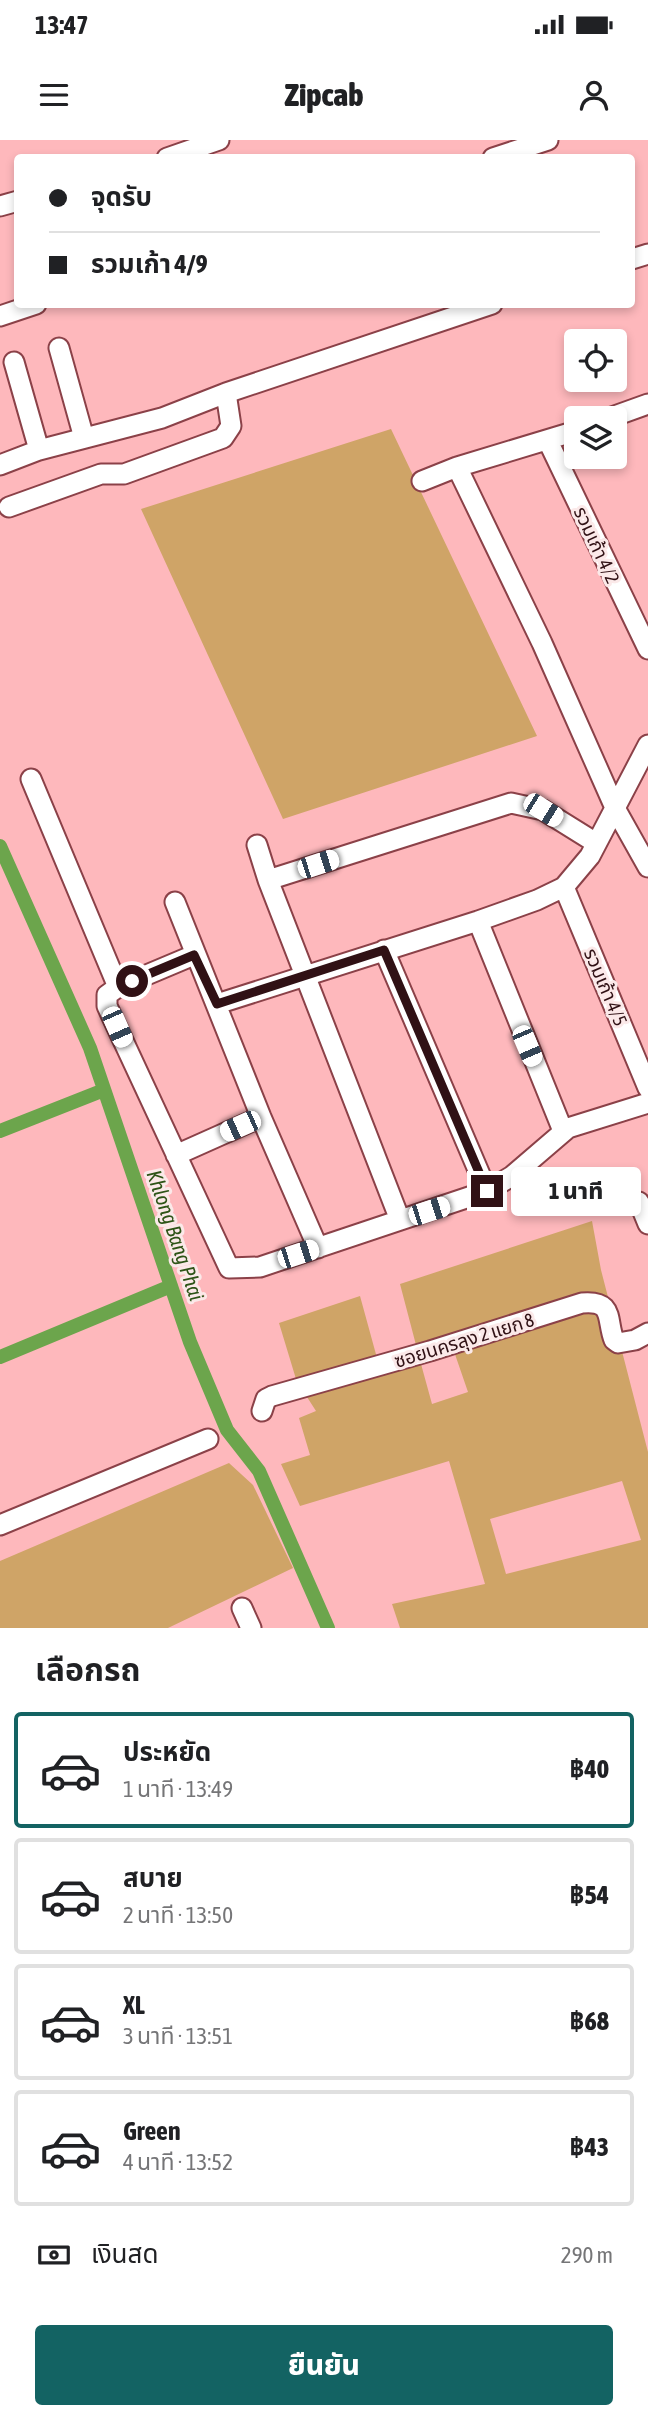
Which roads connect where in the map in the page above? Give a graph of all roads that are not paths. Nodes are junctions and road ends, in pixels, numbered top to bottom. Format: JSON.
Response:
{"nodes":[{"id":1,"x":220,"y":140,"type":"edge"},
{"id":2,"x":548,"y":140,"type":"edge"},
{"id":3,"x":179,"y":154,"type":"edge"},
{"id":4,"x":506,"y":154,"type":"edge"},
{"id":5,"x":24,"y":308,"type":"edge"},
{"id":6,"x":480,"y":308,"type":"edge"},
{"id":7,"x":0,"y":316,"type":"edge"},
{"id":8,"x":59,"y":348,"type":"dead end"},
{"id":9,"x":14,"y":362,"type":"dead end"},
{"id":10,"x":226,"y":393,"type":"junction"},
{"id":11,"x":648,"y":404,"type":"edge"},
{"id":12,"x":627,"y":412,"type":"edge"},
{"id":13,"x":564,"y":435,"type":"edge"},
{"id":14,"x":84,"y":438,"type":"junction"},
{"id":15,"x":548,"y":441,"type":"junction"},
{"id":16,"x":39,"y":450,"type":"junction"},
{"id":17,"x":0,"y":466,"type":"edge"},
{"id":18,"x":457,"y":467,"type":"junction"},
{"id":19,"x":422,"y":481,"type":"dead end"},
{"id":20,"x":9,"y":507,"type":"dead end"},
{"id":21,"x":648,"y":649,"type":"edge"},
{"id":22,"x":648,"y":746,"type":"edge"},
{"id":23,"x":31,"y":779,"type":"dead end"},
{"id":24,"x":616,"y":810,"type":"junction"},
{"id":25,"x":596,"y":843,"type":"junction"},
{"id":26,"x":257,"y":845,"type":"dead end"},
{"id":27,"x":648,"y":867,"type":"edge"},
{"id":28,"x":268,"y":880,"type":"junction"},
{"id":29,"x":564,"y":887,"type":"junction"},
{"id":30,"x":174,"y":902,"type":"dead end"},
{"id":31,"x":478,"y":921,"type":"junction"},
{"id":32,"x":384,"y":950,"type":"junction"},
{"id":33,"x":194,"y":955,"type":"junction"},
{"id":34,"x":304,"y":975,"type":"junction"},
{"id":35,"x":118,"y":987,"type":"junction"},
{"id":36,"x":217,"y":1004,"type":"junction"},
{"id":37,"x":648,"y":1088,"type":"edge"},
{"id":38,"x":648,"y":1103,"type":"edge"},
{"id":39,"x":261,"y":1117,"type":"junction"},
{"id":40,"x":563,"y":1131,"type":"junction"},
{"id":41,"x":176,"y":1154,"type":"junction"},
{"id":42,"x":487,"y":1191,"type":"junction"},
{"id":43,"x":639,"y":1202,"type":"dead end"},
{"id":44,"x":400,"y":1220,"type":"junction"},
{"id":45,"x":648,"y":1224,"type":"edge"},
{"id":46,"x":318,"y":1248,"type":"junction"},
{"id":47,"x":648,"y":1333,"type":"edge"},
{"id":48,"x":262,"y":1411,"type":"dead end"},
{"id":49,"x":208,"y":1440,"type":"dead end"},
{"id":50,"x":0,"y":1525,"type":"edge"},
{"id":51,"x":242,"y":1608,"type":"dead end"},
{"id":52,"x":251,"y":1628,"type":"edge"}],
"edges":[{"from":1,"to":3,"type":"street"},
{"from":2,"to":4,"type":"street"},
{"from":5,"to":7,"type":"street"},
{"from":6,"to":10,"type":"street"},
{"from":8,"to":14,"type":"street"},
{"from":9,"to":16,"type":"street"},
{"from":10,"to":14,"type":"street"},
{"from":10,"to":20,"type":"street"},
{"from":11,"to":12,"type":"street"},
{"from":13,"to":15,"type":"street"},
{"from":14,"to":16,"type":"street"},
{"from":15,"to":18,"type":"street"},
{"from":15,"to":21,"type":"street","name":"รวมเก้า 4/2"},
{"from":16,"to":17,"type":"street"},
{"from":18,"to":19,"type":"street"},
{"from":18,"to":24,"type":"street"},
{"from":22,"to":24,"type":"street"},
{"from":23,"to":35,"type":"street"},
{"from":24,"to":25,"type":"street"},
{"from":24,"to":27,"type":"street"},
{"from":25,"to":28,"type":"street"},
{"from":25,"to":29,"type":"street"},
{"from":26,"to":28,"type":"street"},
{"from":28,"to":34,"type":"street"},
{"from":29,"to":31,"type":"street"},
{"from":29,"to":37,"type":"street","name":"รวมเก้า 4/5"},
{"from":30,"to":33,"type":"street"},
{"from":31,"to":32,"type":"street"},
{"from":31,"to":40,"type":"street"},
{"from":32,"to":34,"type":"street"},
{"from":32,"to":42,"type":"street"},
{"from":33,"to":35,"type":"street"},
{"from":33,"to":36,"type":"street"},
{"from":34,"to":36,"type":"street"},
{"from":34,"to":44,"type":"street"},
{"from":35,"to":41,"type":"street"},
{"from":36,"to":39,"type":"street"},
{"from":38,"to":40,"type":"street"},
{"from":39,"to":41,"type":"street"},
{"from":39,"to":46,"type":"street"},
{"from":40,"to":42,"type":"street"},
{"from":41,"to":46,"type":"street"},
{"from":42,"to":44,"type":"street"},
{"from":43,"to":45,"type":"street"},
{"from":44,"to":46,"type":"street"},
{"from":47,"to":48,"type":"street","name":"ซอยนครลุง 2 แยก 8"},
{"from":49,"to":50,"type":"street"},
{"from":51,"to":52,"type":"street"}]}
